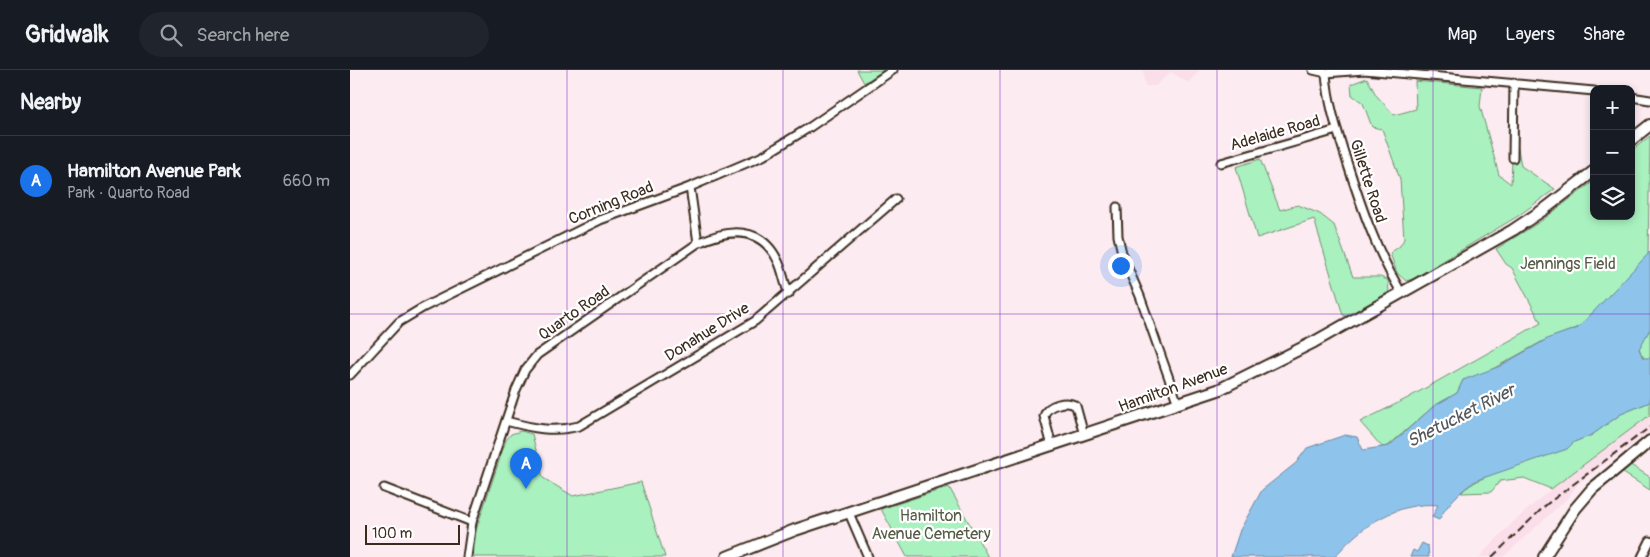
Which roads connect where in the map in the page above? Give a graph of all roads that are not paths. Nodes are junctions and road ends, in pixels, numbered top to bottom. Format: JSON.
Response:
{"nodes":[{"id":1,"x":893,"y":70,"type":"edge"},
{"id":2,"x":1313,"y":70,"type":"edge"},
{"id":3,"x":1326,"y":73,"type":"junction"},
{"id":4,"x":1514,"y":83,"type":"junction"},
{"id":5,"x":1590,"y":91,"type":"edge"},
{"id":6,"x":1635,"y":98,"type":"edge"},
{"id":7,"x":1650,"y":100,"type":"edge"},
{"id":8,"x":1650,"y":125,"type":"edge"},
{"id":9,"x":1337,"y":130,"type":"junction"},
{"id":10,"x":1635,"y":137,"type":"edge"},
{"id":11,"x":1513,"y":158,"type":"dead end"},
{"id":12,"x":1221,"y":163,"type":"dead end"},
{"id":13,"x":1590,"y":174,"type":"edge"},
{"id":14,"x":690,"y":187,"type":"junction"},
{"id":15,"x":896,"y":199,"type":"dead end"},
{"id":16,"x":1118,"y":207,"type":"dead end"},
{"id":17,"x":698,"y":243,"type":"junction"},
{"id":18,"x":1401,"y":292,"type":"junction"},
{"id":19,"x":789,"y":294,"type":"junction"},
{"id":20,"x":350,"y":375,"type":"edge"},
{"id":21,"x":1178,"y":404,"type":"junction"},
{"id":22,"x":506,"y":421,"type":"junction"},
{"id":23,"x":1084,"y":435,"type":"junction"},
{"id":24,"x":1650,"y":442,"type":"edge"},
{"id":25,"x":1052,"y":446,"type":"junction"},
{"id":26,"x":384,"y":488,"type":"dead end"},
{"id":27,"x":849,"y":513,"type":"junction"},
{"id":28,"x":472,"y":522,"type":"junction"},
{"id":29,"x":1650,"y":541,"type":"edge"},
{"id":30,"x":467,"y":557,"type":"edge"},
{"id":31,"x":727,"y":557,"type":"edge"},
{"id":32,"x":868,"y":557,"type":"edge"},
{"id":33,"x":1544,"y":557,"type":"edge"},
{"id":34,"x":1642,"y":557,"type":"edge"}],
"edges":[{"from":1,"to":14,"type":"street","name":"Corning Road"},
{"from":2,"to":3,"type":"street"},
{"from":3,"to":4,"type":"street"},
{"from":3,"to":9,"type":"street","name":"Gillette Road"},
{"from":4,"to":5,"type":"street"},
{"from":4,"to":11,"type":"street"},
{"from":6,"to":7,"type":"street"},
{"from":8,"to":10,"type":"main road"},
{"from":9,"to":12,"type":"street","name":"Adelaide Road"},
{"from":9,"to":18,"type":"street","name":"Gillette Road"},
{"from":13,"to":18,"type":"main road","name":"Hamilton Avenue"},
{"from":14,"to":17,"type":"street"},
{"from":14,"to":20,"type":"street","name":"Corning Road"},
{"from":15,"to":19,"type":"street","name":"Donahue Drive"},
{"from":16,"to":21,"type":"street"},
{"from":17,"to":19,"type":"street","name":"Quarto Road"},
{"from":17,"to":22,"type":"street","name":"Quarto Road"},
{"from":18,"to":21,"type":"main road","name":"Hamilton Avenue"},
{"from":19,"to":22,"type":"street","name":"Donahue Drive"},
{"from":21,"to":23,"type":"main road","name":"Hamilton Avenue"},
{"from":22,"to":28,"type":"street","name":"Quarto Road"},
{"from":23,"to":25,"type":"main road","name":"Hamilton Avenue"},
{"from":23,"to":25,"type":"street"},
{"from":24,"to":33,"type":"main road"},
{"from":25,"to":27,"type":"main road","name":"Hamilton Avenue"},
{"from":26,"to":28,"type":"street"},
{"from":27,"to":31,"type":"main road","name":"Hamilton Avenue"},
{"from":27,"to":32,"type":"street"},
{"from":28,"to":30,"type":"street","name":"Quarto Road"},
{"from":29,"to":34,"type":"street"}]}
